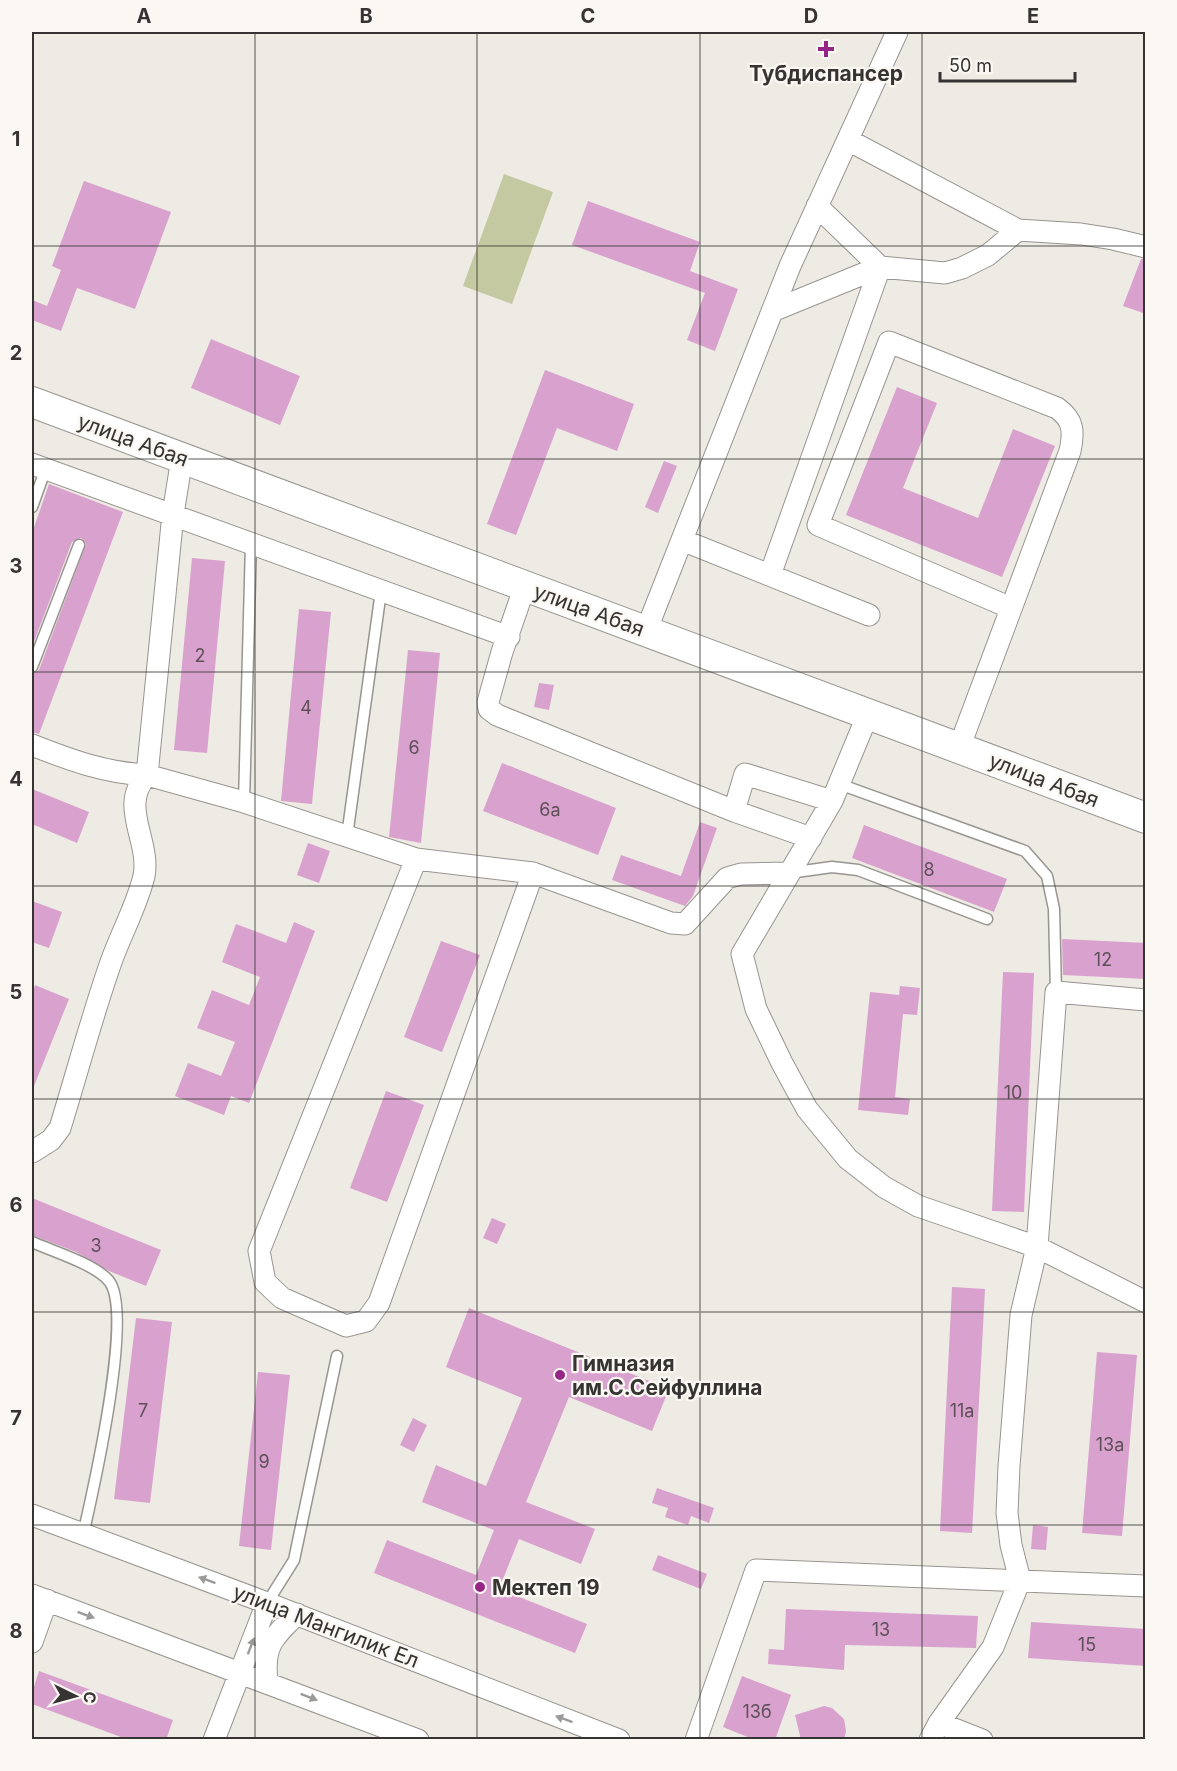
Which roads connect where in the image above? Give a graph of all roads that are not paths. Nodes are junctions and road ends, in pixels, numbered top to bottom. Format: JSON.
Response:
{"nodes":[{"id":1,"x":897,"y":32,"type":"edge"},
{"id":2,"x":848,"y":140,"type":"junction"},
{"id":3,"x":818,"y":206,"type":"junction"},
{"id":4,"x":1018,"y":230,"type":"junction"},
{"id":5,"x":1146,"y":247,"type":"edge"},
{"id":6,"x":880,"y":267,"type":"junction"},
{"id":7,"x":772,"y":311,"type":"junction"},
{"id":8,"x":32,"y":402,"type":"edge"},
{"id":9,"x":182,"y":458,"type":"junction"},
{"id":10,"x":39,"y":466,"type":"edge"},
{"id":11,"x":32,"y":507,"type":"edge"},
{"id":12,"x":173,"y":514,"type":"junction"},
{"id":13,"x":682,"y":540,"type":"junction"},
{"id":14,"x":251,"y":543,"type":"junction"},
{"id":15,"x":79,"y":544,"type":"dead end"},
{"id":16,"x":770,"y":575,"type":"junction"},
{"id":17,"x":525,"y":586,"type":"junction"},
{"id":18,"x":381,"y":591,"type":"junction"},
{"id":19,"x":1011,"y":608,"type":"junction"},
{"id":20,"x":869,"y":615,"type":"dead end"},
{"id":21,"x":646,"y":631,"type":"junction"},
{"id":22,"x":509,"y":637,"type":"junction"},
{"id":23,"x":32,"y":667,"type":"edge"},
{"id":24,"x":868,"y":714,"type":"junction"},
{"id":25,"x":32,"y":745,"type":"edge"},
{"id":26,"x":959,"y":748,"type":"junction"},
{"id":27,"x":147,"y":775,"type":"junction"},
{"id":28,"x":835,"y":793,"type":"junction"},
{"id":29,"x":244,"y":802,"type":"junction"},
{"id":30,"x":734,"y":811,"type":"junction"},
{"id":31,"x":1146,"y":818,"type":"edge"},
{"id":32,"x":348,"y":836,"type":"junction"},
{"id":33,"x":811,"y":838,"type":"junction"},
{"id":34,"x":416,"y":859,"type":"junction"},
{"id":35,"x":533,"y":873,"type":"junction"},
{"id":36,"x":789,"y":873,"type":"junction"},
{"id":37,"x":987,"y":919,"type":"dead end"},
{"id":38,"x":1056,"y":992,"type":"junction"},
{"id":39,"x":1146,"y":1000,"type":"edge"},
{"id":40,"x":32,"y":1152,"type":"edge"},
{"id":41,"x":32,"y":1242,"type":"edge"},
{"id":42,"x":1037,"y":1248,"type":"junction"},
{"id":43,"x":1146,"y":1302,"type":"edge"},
{"id":44,"x":337,"y":1356,"type":"dead end"},
{"id":45,"x":32,"y":1515,"type":"edge"},
{"id":46,"x":83,"y":1535,"type":"junction"},
{"id":47,"x":1020,"y":1581,"type":"junction"},
{"id":48,"x":1146,"y":1586,"type":"edge"},
{"id":49,"x":39,"y":1598,"type":"edge"},
{"id":50,"x":267,"y":1603,"type":"junction"},
{"id":51,"x":297,"y":1614,"type":"junction"},
{"id":52,"x":32,"y":1642,"type":"edge"},
{"id":53,"x":241,"y":1671,"type":"junction"},
{"id":54,"x":267,"y":1682,"type":"junction"},
{"id":55,"x":934,"y":1731,"type":"edge"},
{"id":56,"x":214,"y":1740,"type":"edge"},
{"id":57,"x":418,"y":1740,"type":"edge"},
{"id":58,"x":619,"y":1740,"type":"edge"},
{"id":59,"x":696,"y":1740,"type":"edge"},
{"id":60,"x":982,"y":1740,"type":"edge"}],
"edges":[{"from":1,"to":2,"type":"street"},
{"from":2,"to":3,"type":"street"},
{"from":2,"to":4,"type":"street"},
{"from":3,"to":6,"type":"street"},
{"from":3,"to":7,"type":"street"},
{"from":4,"to":5,"type":"street"},
{"from":4,"to":6,"type":"street"},
{"from":6,"to":7,"type":"street"},
{"from":6,"to":16,"type":"street"},
{"from":7,"to":13,"type":"street"},
{"from":8,"to":9,"type":"street","name":"улица Абая"},
{"from":9,"to":12,"type":"street"},
{"from":9,"to":17,"type":"street","name":"улица Абая"},
{"from":10,"to":11,"type":"lane"},
{"from":10,"to":12,"type":"street"},
{"from":12,"to":14,"type":"street"},
{"from":12,"to":27,"type":"street"},
{"from":13,"to":16,"type":"street"},
{"from":13,"to":21,"type":"street"},
{"from":14,"to":18,"type":"street"},
{"from":14,"to":29,"type":"lane"},
{"from":15,"to":23,"type":"lane"},
{"from":16,"to":20,"type":"street"},
{"from":17,"to":21,"type":"street","name":"улица Абая"},
{"from":17,"to":22,"type":"street"},
{"from":18,"to":22,"type":"street"},
{"from":18,"to":32,"type":"lane"},
{"from":19,"to":19,"type":"street"},
{"from":19,"to":26,"type":"street"},
{"from":21,"to":24,"type":"street","name":"улица Абая"},
{"from":22,"to":30,"type":"street"},
{"from":24,"to":26,"type":"street","name":"улица Абая"},
{"from":24,"to":28,"type":"street"},
{"from":25,"to":27,"type":"street"},
{"from":26,"to":31,"type":"street","name":"улица Абая"},
{"from":27,"to":29,"type":"street"},
{"from":27,"to":40,"type":"street"},
{"from":28,"to":30,"type":"street"},
{"from":28,"to":33,"type":"street"},
{"from":28,"to":38,"type":"lane"},
{"from":29,"to":32,"type":"street"},
{"from":30,"to":33,"type":"street"},
{"from":32,"to":34,"type":"street"},
{"from":33,"to":36,"type":"street"},
{"from":34,"to":35,"type":"street"},
{"from":34,"to":35,"type":"street"},
{"from":35,"to":36,"type":"street"},
{"from":36,"to":37,"type":"lane"},
{"from":36,"to":42,"type":"street"},
{"from":38,"to":39,"type":"street"},
{"from":38,"to":42,"type":"street"},
{"from":41,"to":46,"type":"lane"},
{"from":42,"to":43,"type":"street"},
{"from":42,"to":47,"type":"street"},
{"from":44,"to":50,"type":"lane"},
{"from":45,"to":46,"type":"street","name":"улица Мангилик Ел"},
{"from":50,"to":46,"type":"street","name":"улица Мангилик Ел","one_way":true},
{"from":47,"to":48,"type":"street"},
{"from":47,"to":55,"type":"street"},
{"from":47,"to":59,"type":"street"},
{"from":49,"to":52,"type":"street"},
{"from":49,"to":53,"type":"street","one_way":true},
{"from":50,"to":51,"type":"street","name":"улица Мангилик Ел"},
{"from":53,"to":50,"type":"street","one_way":true},
{"from":51,"to":54,"type":"street"},
{"from":58,"to":51,"type":"street","name":"улица Мангилик Ел","one_way":true},
{"from":53,"to":54,"type":"street"},
{"from":53,"to":56,"type":"street"},
{"from":54,"to":57,"type":"street","one_way":true},
{"from":55,"to":60,"type":"street"}]}
